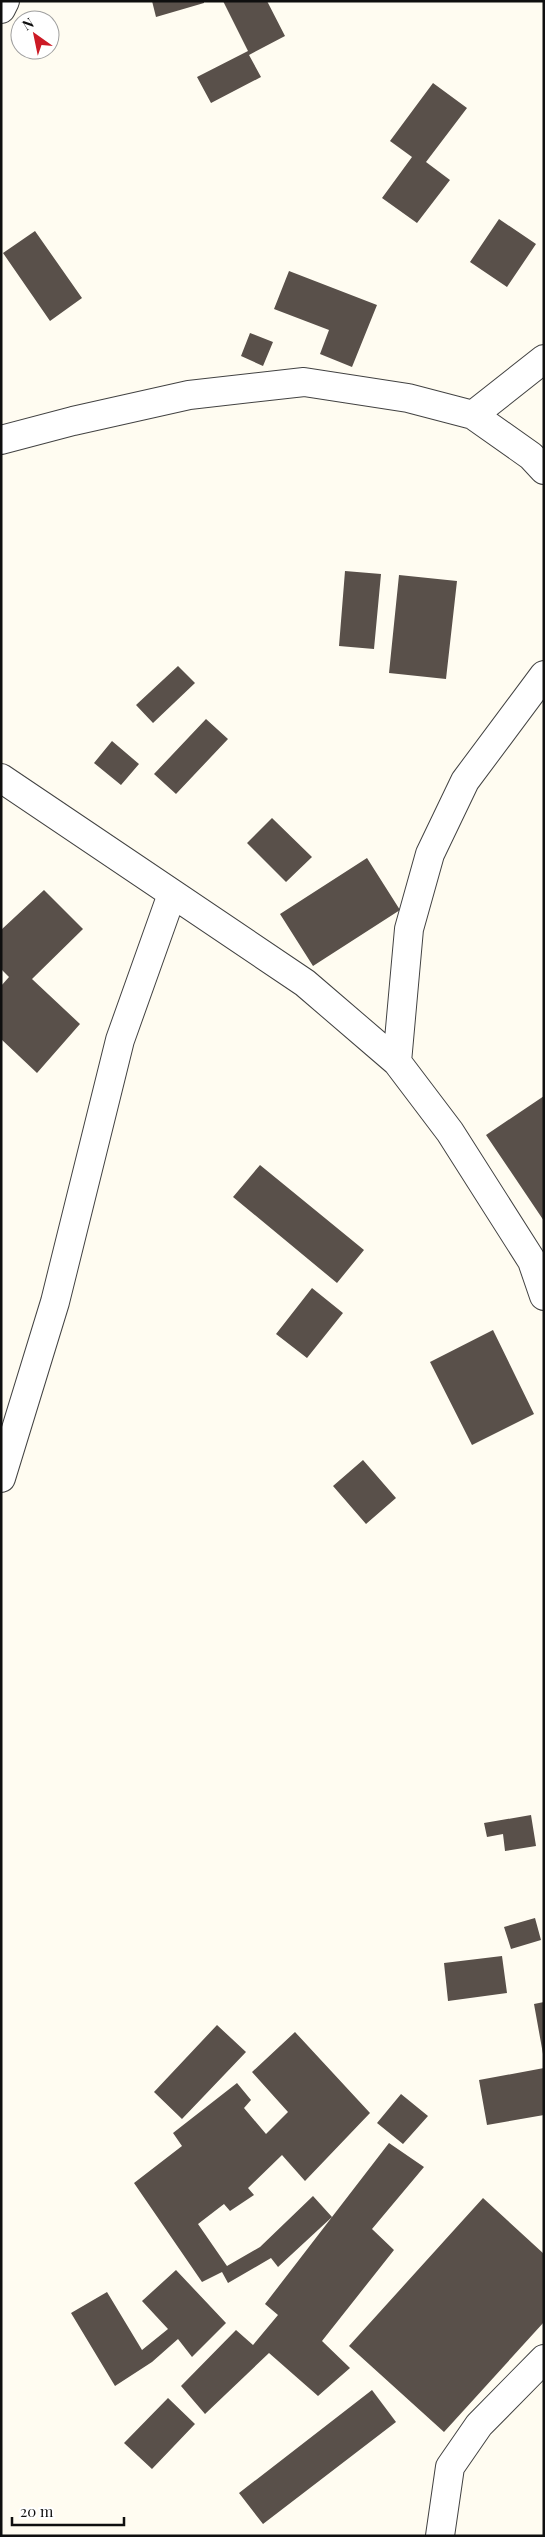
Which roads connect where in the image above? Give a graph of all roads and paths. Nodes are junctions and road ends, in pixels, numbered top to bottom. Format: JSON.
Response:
{"nodes":[{"id":1,"x":5,"y":1,"type":"edge"},
{"id":2,"x":1,"y":9,"type":"edge"},
{"id":3,"x":544,"y":359,"type":"edge"},
{"id":4,"x":473,"y":415,"type":"junction"},
{"id":5,"x":1,"y":440,"type":"edge"},
{"id":6,"x":544,"y":470,"type":"edge"},
{"id":7,"x":544,"y":675,"type":"edge"},
{"id":8,"x":1,"y":778,"type":"edge"},
{"id":9,"x":172,"y":894,"type":"junction"},
{"id":10,"x":397,"y":1062,"type":"junction"},
{"id":11,"x":544,"y":1296,"type":"edge"},
{"id":12,"x":1,"y":1478,"type":"edge"},
{"id":13,"x":544,"y":2359,"type":"edge"},
{"id":14,"x":440,"y":2536,"type":"edge"}],
"edges":[{"from":1,"to":2,"type":"street"},
{"from":3,"to":4,"type":"street"},
{"from":4,"to":5,"type":"street"},
{"from":4,"to":6,"type":"street"},
{"from":7,"to":10,"type":"street"},
{"from":8,"to":9,"type":"street"},
{"from":9,"to":10,"type":"street"},
{"from":9,"to":12,"type":"street"},
{"from":10,"to":11,"type":"street"},
{"from":13,"to":14,"type":"street"}]}
